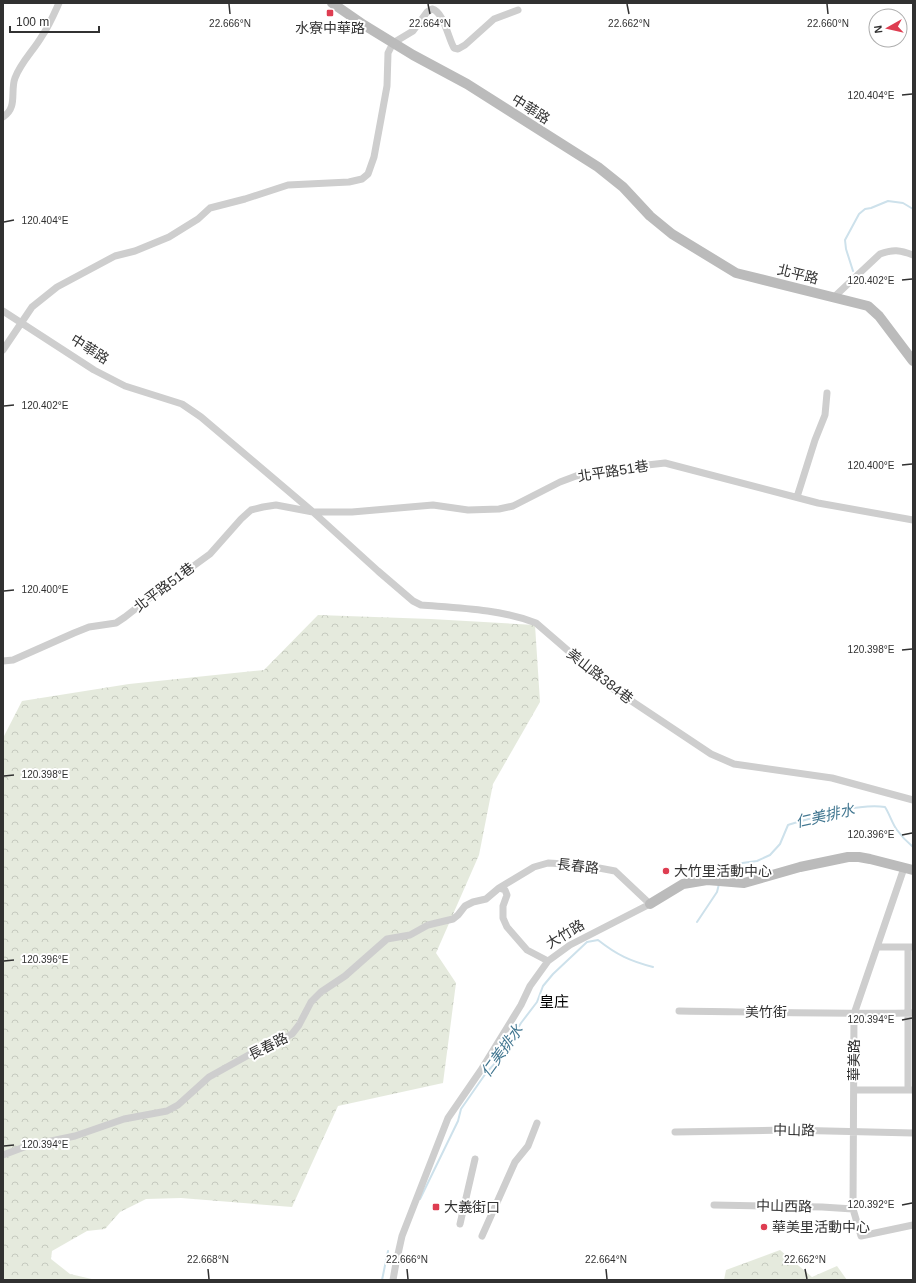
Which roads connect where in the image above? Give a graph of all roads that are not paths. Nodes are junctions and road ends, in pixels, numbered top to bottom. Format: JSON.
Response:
{"nodes":[{"id":1,"x":59,"y":3,"type":"edge"},
{"id":2,"x":332,"y":3,"type":"edge"},
{"id":3,"x":518,"y":10,"type":"dead end"},
{"id":4,"x":393,"y":43,"type":"junction"},
{"id":5,"x":3,"y":117,"type":"edge"},
{"id":6,"x":703,"y":254,"type":"joint"},
{"id":7,"x":913,"y":255,"type":"edge"},
{"id":8,"x":833,"y":298,"type":"junction"},
{"id":9,"x":3,"y":311,"type":"edge"},
{"id":10,"x":21,"y":322,"type":"junction"},
{"id":11,"x":3,"y":350,"type":"edge"},
{"id":12,"x":913,"y":361,"type":"edge"},
{"id":13,"x":827,"y":393,"type":"dead end"},
{"id":14,"x":797,"y":497,"type":"junction"},
{"id":15,"x":314,"y":512,"type":"junction"},
{"id":16,"x":913,"y":520,"type":"edge"},
{"id":17,"x":3,"y":661,"type":"edge"},
{"id":18,"x":913,"y":800,"type":"edge"},
{"id":19,"x":909,"y":869,"type":"edge"},
{"id":20,"x":500,"y":888,"type":"junction"},
{"id":21,"x":650,"y":904,"type":"junction"},
{"id":22,"x":878,"y":947,"type":"junction"},
{"id":23,"x":910,"y":948,"type":"edge"},
{"id":24,"x":548,"y":961,"type":"junction"},
{"id":25,"x":678,"y":1011,"type":"dead end"},
{"id":26,"x":910,"y":1013,"type":"edge"},
{"id":27,"x":854,"y":1014,"type":"junction"},
{"id":28,"x":854,"y":1090,"type":"junction"},
{"id":29,"x":910,"y":1090,"type":"edge"},
{"id":30,"x":537,"y":1123,"type":"dead end"},
{"id":31,"x":675,"y":1132,"type":"dead end"},
{"id":32,"x":854,"y":1132,"type":"junction"},
{"id":33,"x":913,"y":1133,"type":"edge"},
{"id":34,"x":3,"y":1155,"type":"edge"},
{"id":35,"x":475,"y":1159,"type":"dead end"},
{"id":36,"x":714,"y":1205,"type":"dead end"},
{"id":37,"x":853,"y":1209,"type":"junction"},
{"id":38,"x":460,"y":1224,"type":"dead end"},
{"id":39,"x":913,"y":1225,"type":"edge"},
{"id":40,"x":482,"y":1236,"type":"dead end"},
{"id":41,"x":393,"y":1280,"type":"edge"}],
"edges":[{"from":1,"to":5,"type":"street"},
{"from":2,"to":4,"type":"street","name":"中華路"},
{"from":3,"to":4,"type":"street"},
{"from":4,"to":6,"type":"street","name":"中華路"},
{"from":4,"to":10,"type":"street"},
{"from":6,"to":8,"type":"street","name":"北平路"},
{"from":7,"to":8,"type":"street"},
{"from":8,"to":12,"type":"street","name":"北平路"},
{"from":9,"to":10,"type":"street","name":"中華路"},
{"from":10,"to":11,"type":"street"},
{"from":10,"to":15,"type":"street","name":"中華路"},
{"from":13,"to":14,"type":"street"},
{"from":14,"to":15,"type":"street","name":"北平路51巷"},
{"from":14,"to":16,"type":"street","name":"北平路51巷"},
{"from":15,"to":17,"type":"street","name":"北平路51巷"},
{"from":15,"to":18,"type":"street","name":"美山路384巷"},
{"from":19,"to":21,"type":"street","name":"大竹路"},
{"from":19,"to":22,"type":"street","name":"華美路"},
{"from":20,"to":21,"type":"street","name":"長春路"},
{"from":20,"to":24,"type":"street"},
{"from":20,"to":34,"type":"street","name":"長春路"},
{"from":21,"to":24,"type":"street","name":"大竹路"},
{"from":22,"to":23,"type":"street"},
{"from":22,"to":27,"type":"street","name":"華美路"},
{"from":23,"to":26,"type":"street"},
{"from":24,"to":41,"type":"street","name":"大竹路"},
{"from":25,"to":27,"type":"street","name":"美竹街"},
{"from":26,"to":27,"type":"street","name":"美竹街"},
{"from":26,"to":29,"type":"street"},
{"from":27,"to":28,"type":"street","name":"華美路"},
{"from":28,"to":29,"type":"street"},
{"from":28,"to":32,"type":"street","name":"華美路"},
{"from":30,"to":40,"type":"street"},
{"from":31,"to":32,"type":"street","name":"中山路"},
{"from":32,"to":33,"type":"street","name":"中山路"},
{"from":32,"to":37,"type":"street","name":"華美路"},
{"from":35,"to":38,"type":"street"},
{"from":36,"to":37,"type":"street","name":"中山西路"},
{"from":37,"to":39,"type":"street","name":"華美路"}]}
